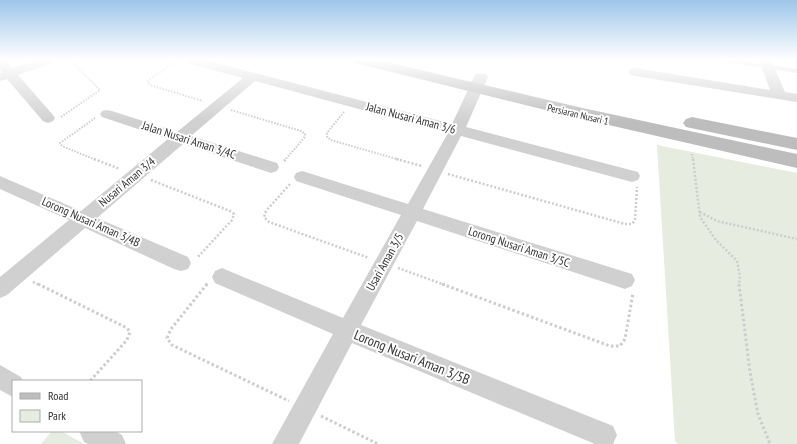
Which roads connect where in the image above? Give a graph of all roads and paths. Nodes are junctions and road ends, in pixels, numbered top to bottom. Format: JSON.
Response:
{"nodes":[{"id":1,"x":9,"y":81,"type":"edge"},
{"id":2,"x":91,"y":81,"type":"edge"},
{"id":3,"x":149,"y":81,"type":"edge"},
{"id":4,"x":247,"y":81,"type":"edge"},
{"id":5,"x":271,"y":81,"type":"edge"},
{"id":6,"x":466,"y":81,"type":"edge"},
{"id":7,"x":471,"y":81,"type":"edge"},
{"id":8,"x":690,"y":81,"type":"edge"},
{"id":9,"x":773,"y":81,"type":"edge"},
{"id":10,"x":478,"y":83,"type":"junction"},
{"id":11,"x":779,"y":95,"type":"junction"},
{"id":12,"x":797,"y":98,"type":"edge"},
{"id":13,"x":352,"y":102,"type":"junction"},
{"id":14,"x":218,"y":106,"type":"junction"},
{"id":15,"x":107,"y":114,"type":"joint"},
{"id":16,"x":48,"y":118,"type":"joint"},
{"id":17,"x":457,"y":130,"type":"junction"},
{"id":18,"x":179,"y":138,"type":"junction"},
{"id":19,"x":797,"y":144,"type":"edge"},
{"id":20,"x":692,"y":154,"type":"dead end"},
{"id":21,"x":797,"y":161,"type":"edge"},
{"id":22,"x":271,"y":167,"type":"joint"},
{"id":23,"x":435,"y":170,"type":"junction"},
{"id":24,"x":136,"y":175,"type":"junction"},
{"id":25,"x":632,"y":176,"type":"joint"},
{"id":26,"x":302,"y":177,"type":"joint"},
{"id":27,"x":0,"y":182,"type":"edge"},
{"id":28,"x":700,"y":212,"type":"junction"},
{"id":29,"x":412,"y":213,"type":"junction"},
{"id":30,"x":83,"y":219,"type":"junction"},
{"id":31,"x":797,"y":239,"type":"edge"},
{"id":32,"x":181,"y":263,"type":"joint"},
{"id":33,"x":384,"y":263,"type":"junction"},
{"id":34,"x":17,"y":274,"type":"junction"},
{"id":35,"x":222,"y":277,"type":"joint"},
{"id":36,"x":625,"y":280,"type":"joint"},
{"id":37,"x":0,"y":289,"type":"edge"},
{"id":38,"x":347,"y":330,"type":"junction"},
{"id":39,"x":0,"y":377,"type":"edge"},
{"id":40,"x":91,"y":380,"type":"edge"},
{"id":41,"x":12,"y":384,"type":"edge"},
{"id":42,"x":304,"y":409,"type":"junction"},
{"id":43,"x":604,"y":435,"type":"dead end"},
{"id":44,"x":285,"y":444,"type":"edge"},
{"id":45,"x":378,"y":444,"type":"edge"},
{"id":46,"x":770,"y":444,"type":"edge"}],
"edges":[{"from":1,"to":16,"type":"street"},
{"from":2,"to":16,"type":"path"},
{"from":3,"to":14,"type":"path"},
{"from":4,"to":14,"type":"street","name":"Nusari Aman 3/4"},
{"from":5,"to":13,"type":"street","name":"Jalan Nusari Aman 3/6"},
{"from":6,"to":10,"type":"main road","name":"Persiaran Nusari 1"},
{"from":7,"to":10,"type":"main road","name":"Persiaran Nusari 1"},
{"from":8,"to":11,"type":"street"},
{"from":9,"to":11,"type":"street"},
{"from":10,"to":17,"type":"street","name":"Usari Aman 3/5"},
{"from":10,"to":19,"type":"main road","name":"Persiaran Nusari 1"},
{"from":10,"to":21,"type":"main road","name":"Persiaran Nusari 1"},
{"from":11,"to":12,"type":"street"},
{"from":13,"to":17,"type":"street","name":"Jalan Nusari Aman 3/6"},
{"from":13,"to":23,"type":"path"},
{"from":14,"to":18,"type":"street","name":"Nusari Aman 3/4"},
{"from":14,"to":22,"type":"path"},
{"from":15,"to":18,"type":"street","name":"Jalan Nusari Aman 3/4C"},
{"from":15,"to":24,"type":"path"},
{"from":17,"to":23,"type":"street","name":"Usari Aman 3/5"},
{"from":17,"to":25,"type":"street","name":"Jalan Nusari Aman 3/6"},
{"from":18,"to":22,"type":"street","name":"Jalan Nusari Aman 3/4C"},
{"from":18,"to":24,"type":"street","name":"Nusari Aman 3/4"},
{"from":20,"to":28,"type":"path"},
{"from":23,"to":25,"type":"path"},
{"from":23,"to":29,"type":"street","name":"Usari Aman 3/5"},
{"from":24,"to":30,"type":"street","name":"Nusari Aman 3/4"},
{"from":24,"to":32,"type":"path"},
{"from":26,"to":29,"type":"street","name":"Lorong Nusari Aman 3/5C"},
{"from":26,"to":33,"type":"path"},
{"from":27,"to":30,"type":"street","name":"Lorong Nusari Aman 3/4B"},
{"from":28,"to":31,"type":"path"},
{"from":28,"to":46,"type":"path"},
{"from":29,"to":33,"type":"street","name":"Usari Aman 3/5"},
{"from":29,"to":36,"type":"street","name":"Lorong Nusari Aman 3/5C"},
{"from":30,"to":32,"type":"street","name":"Lorong Nusari Aman 3/4B"},
{"from":30,"to":34,"type":"street","name":"Nusari Aman 3/4"},
{"from":33,"to":36,"type":"path"},
{"from":33,"to":38,"type":"street","name":"Usari Aman 3/5"},
{"from":34,"to":37,"type":"street","name":"Nusari Aman 3/4"},
{"from":34,"to":40,"type":"path"},
{"from":35,"to":38,"type":"street","name":"Lorong Nusari Aman 3/5B"},
{"from":35,"to":42,"type":"path"},
{"from":38,"to":42,"type":"street","name":"Usari Aman 3/5"},
{"from":38,"to":43,"type":"street","name":"Lorong Nusari Aman 3/5B"},
{"from":39,"to":41,"type":"street"},
{"from":42,"to":44,"type":"street","name":"Usari Aman 3/5"},
{"from":42,"to":45,"type":"path"}]}
